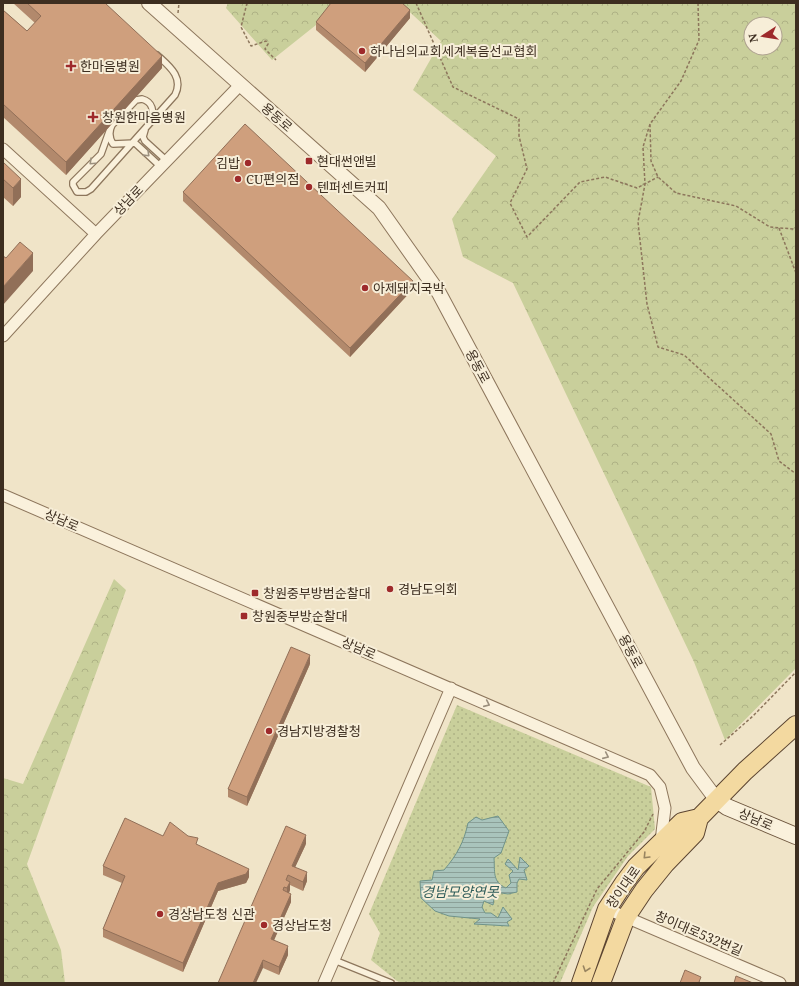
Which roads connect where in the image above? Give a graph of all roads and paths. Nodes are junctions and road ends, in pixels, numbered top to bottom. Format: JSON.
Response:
{"nodes":[{"id":1,"x":150,"y":3,"type":"edge"},
{"id":2,"x":247,"y":3,"type":"edge"},
{"id":3,"x":416,"y":3,"type":"edge"},
{"id":4,"x":698,"y":3,"type":"edge"},
{"id":5,"x":154,"y":52,"type":"edge"},
{"id":6,"x":276,"y":60,"type":"dead end"},
{"id":7,"x":240,"y":85,"type":"junction"},
{"id":8,"x":150,"y":123,"type":"junction"},
{"id":9,"x":650,"y":124,"type":"junction"},
{"id":10,"x":110,"y":129,"type":"junction"},
{"id":11,"x":133,"y":142,"type":"junction"},
{"id":12,"x":3,"y":149,"type":"edge"},
{"id":13,"x":164,"y":164,"type":"junction"},
{"id":14,"x":658,"y":177,"type":"junction"},
{"id":15,"x":645,"y":184,"type":"junction"},
{"id":16,"x":796,"y":227,"type":"edge"},
{"id":17,"x":779,"y":228,"type":"junction"},
{"id":18,"x":96,"y":234,"type":"junction"},
{"id":19,"x":796,"y":273,"type":"edge"},
{"id":20,"x":3,"y":336,"type":"edge"},
{"id":21,"x":796,"y":474,"type":"edge"},
{"id":22,"x":3,"y":495,"type":"edge"},
{"id":23,"x":796,"y":672,"type":"edge"},
{"id":24,"x":451,"y":688,"type":"junction"},
{"id":25,"x":796,"y":725,"type":"edge"},
{"id":26,"x":720,"y":745,"type":"dead end"},
{"id":27,"x":716,"y":799,"type":"junction"},
{"id":28,"x":699,"y":818,"type":"junction"},
{"id":29,"x":796,"y":836,"type":"edge"},
{"id":30,"x":661,"y":841,"type":"junction"},
{"id":31,"x":607,"y":909,"type":"junction"},
{"id":32,"x":626,"y":917,"type":"junction"},
{"id":33,"x":334,"y":960,"type":"junction"},
{"id":34,"x":324,"y":983,"type":"edge"},
{"id":35,"x":390,"y":983,"type":"edge"},
{"id":36,"x":582,"y":983,"type":"edge"},
{"id":37,"x":601,"y":983,"type":"edge"},
{"id":38,"x":780,"y":983,"type":"edge"}],
"edges":[{"from":1,"to":7,"type":"street","name":"용동로"},
{"from":2,"to":6,"type":"path"},
{"from":3,"to":15,"type":"path"},
{"from":4,"to":9,"type":"path"},
{"from":5,"to":8,"type":"lane"},
{"from":7,"to":13,"type":"street","name":"상남로"},
{"from":7,"to":27,"type":"street","name":"용동로"},
{"from":8,"to":10,"type":"lane"},
{"from":8,"to":11,"type":"lane"},
{"from":8,"to":13,"type":"lane"},
{"from":9,"to":14,"type":"path"},
{"from":9,"to":15,"type":"path"},
{"from":10,"to":11,"type":"lane"},
{"from":10,"to":11,"type":"lane","one_way":true},
{"from":11,"to":13,"type":"lane","one_way":true},
{"from":12,"to":18,"type":"street"},
{"from":13,"to":18,"type":"street","name":"상남로"},
{"from":14,"to":15,"type":"path"},
{"from":14,"to":17,"type":"path"},
{"from":15,"to":21,"type":"path"},
{"from":16,"to":17,"type":"path"},
{"from":17,"to":19,"type":"path"},
{"from":18,"to":20,"type":"street","name":"상남로"},
{"from":22,"to":24,"type":"street","name":"상남로"},
{"from":23,"to":26,"type":"path"},
{"from":24,"to":30,"type":"street","name":"상남로","one_way":true},
{"from":24,"to":33,"type":"street"},
{"from":25,"to":27,"type":"main road","name":"창이대로"},
{"from":27,"to":28,"type":"main road","name":"창이대로"},
{"from":27,"to":29,"type":"main road","name":"상남로"},
{"from":28,"to":30,"type":"main road","name":"창이대로"},
{"from":28,"to":32,"type":"main road","name":"창이대로"},
{"from":30,"to":31,"type":"main road","name":"창이대로","one_way":true},
{"from":31,"to":32,"type":"street","name":"창이대로532번길"},
{"from":31,"to":36,"type":"main road","name":"창이대로","one_way":true},
{"from":32,"to":37,"type":"main road","name":"창이대로"},
{"from":32,"to":38,"type":"street","name":"창이대로532번길"},
{"from":33,"to":34,"type":"street"},
{"from":33,"to":35,"type":"lane"}]}
